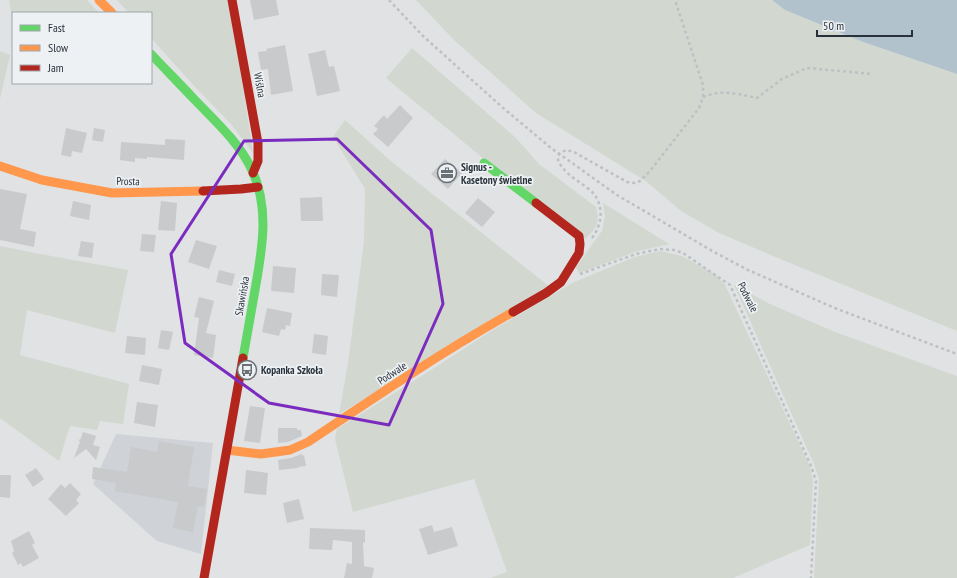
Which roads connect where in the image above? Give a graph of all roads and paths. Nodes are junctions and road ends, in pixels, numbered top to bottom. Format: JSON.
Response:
{"nodes":[{"id":1,"x":99,"y":0,"type":"edge"},
{"id":2,"x":232,"y":0,"type":"edge"},
{"id":3,"x":389,"y":0,"type":"edge"},
{"id":4,"x":675,"y":0,"type":"edge"},
{"id":5,"x":111,"y":12,"type":"edge"},
{"id":6,"x":152,"y":55,"type":"edge"},
{"id":7,"x":873,"y":74,"type":"dead end"},
{"id":8,"x":703,"y":97,"type":"junction"},
{"id":9,"x":559,"y":154,"type":"junction"},
{"id":10,"x":484,"y":163,"type":"dead end"},
{"id":11,"x":0,"y":166,"type":"edge"},
{"id":12,"x":253,"y":173,"type":"junction"},
{"id":13,"x":258,"y":187,"type":"junction"},
{"id":14,"x":579,"y":253,"type":"junction"},
{"id":15,"x":561,"y":282,"type":"junction"},
{"id":16,"x":957,"y":354,"type":"edge"},
{"id":17,"x":227,"y":450,"type":"junction"},
{"id":18,"x":204,"y":578,"type":"edge"},
{"id":19,"x":811,"y":578,"type":"edge"}],
"edges":[{"from":1,"to":5,"type":"street"},
{"from":2,"to":12,"type":"street","name":"Wiślna"},
{"from":3,"to":9,"type":"path"},
{"from":4,"to":8,"type":"path"},
{"from":6,"to":12,"type":"street","name":"Skawińska"},
{"from":7,"to":8,"type":"path"},
{"from":8,"to":9,"type":"path"},
{"from":9,"to":14,"type":"path"},
{"from":9,"to":16,"type":"path"},
{"from":10,"to":14,"type":"street"},
{"from":11,"to":13,"type":"street","name":"Prosta"},
{"from":12,"to":13,"type":"street","name":"Skawińska"},
{"from":13,"to":17,"type":"street","name":"Skawińska"},
{"from":14,"to":15,"type":"street","name":"Podwale"},
{"from":15,"to":17,"type":"street","name":"Podwale"},
{"from":15,"to":19,"type":"path","name":"Podwale"},
{"from":17,"to":18,"type":"street","name":"Skawińska"}]}
